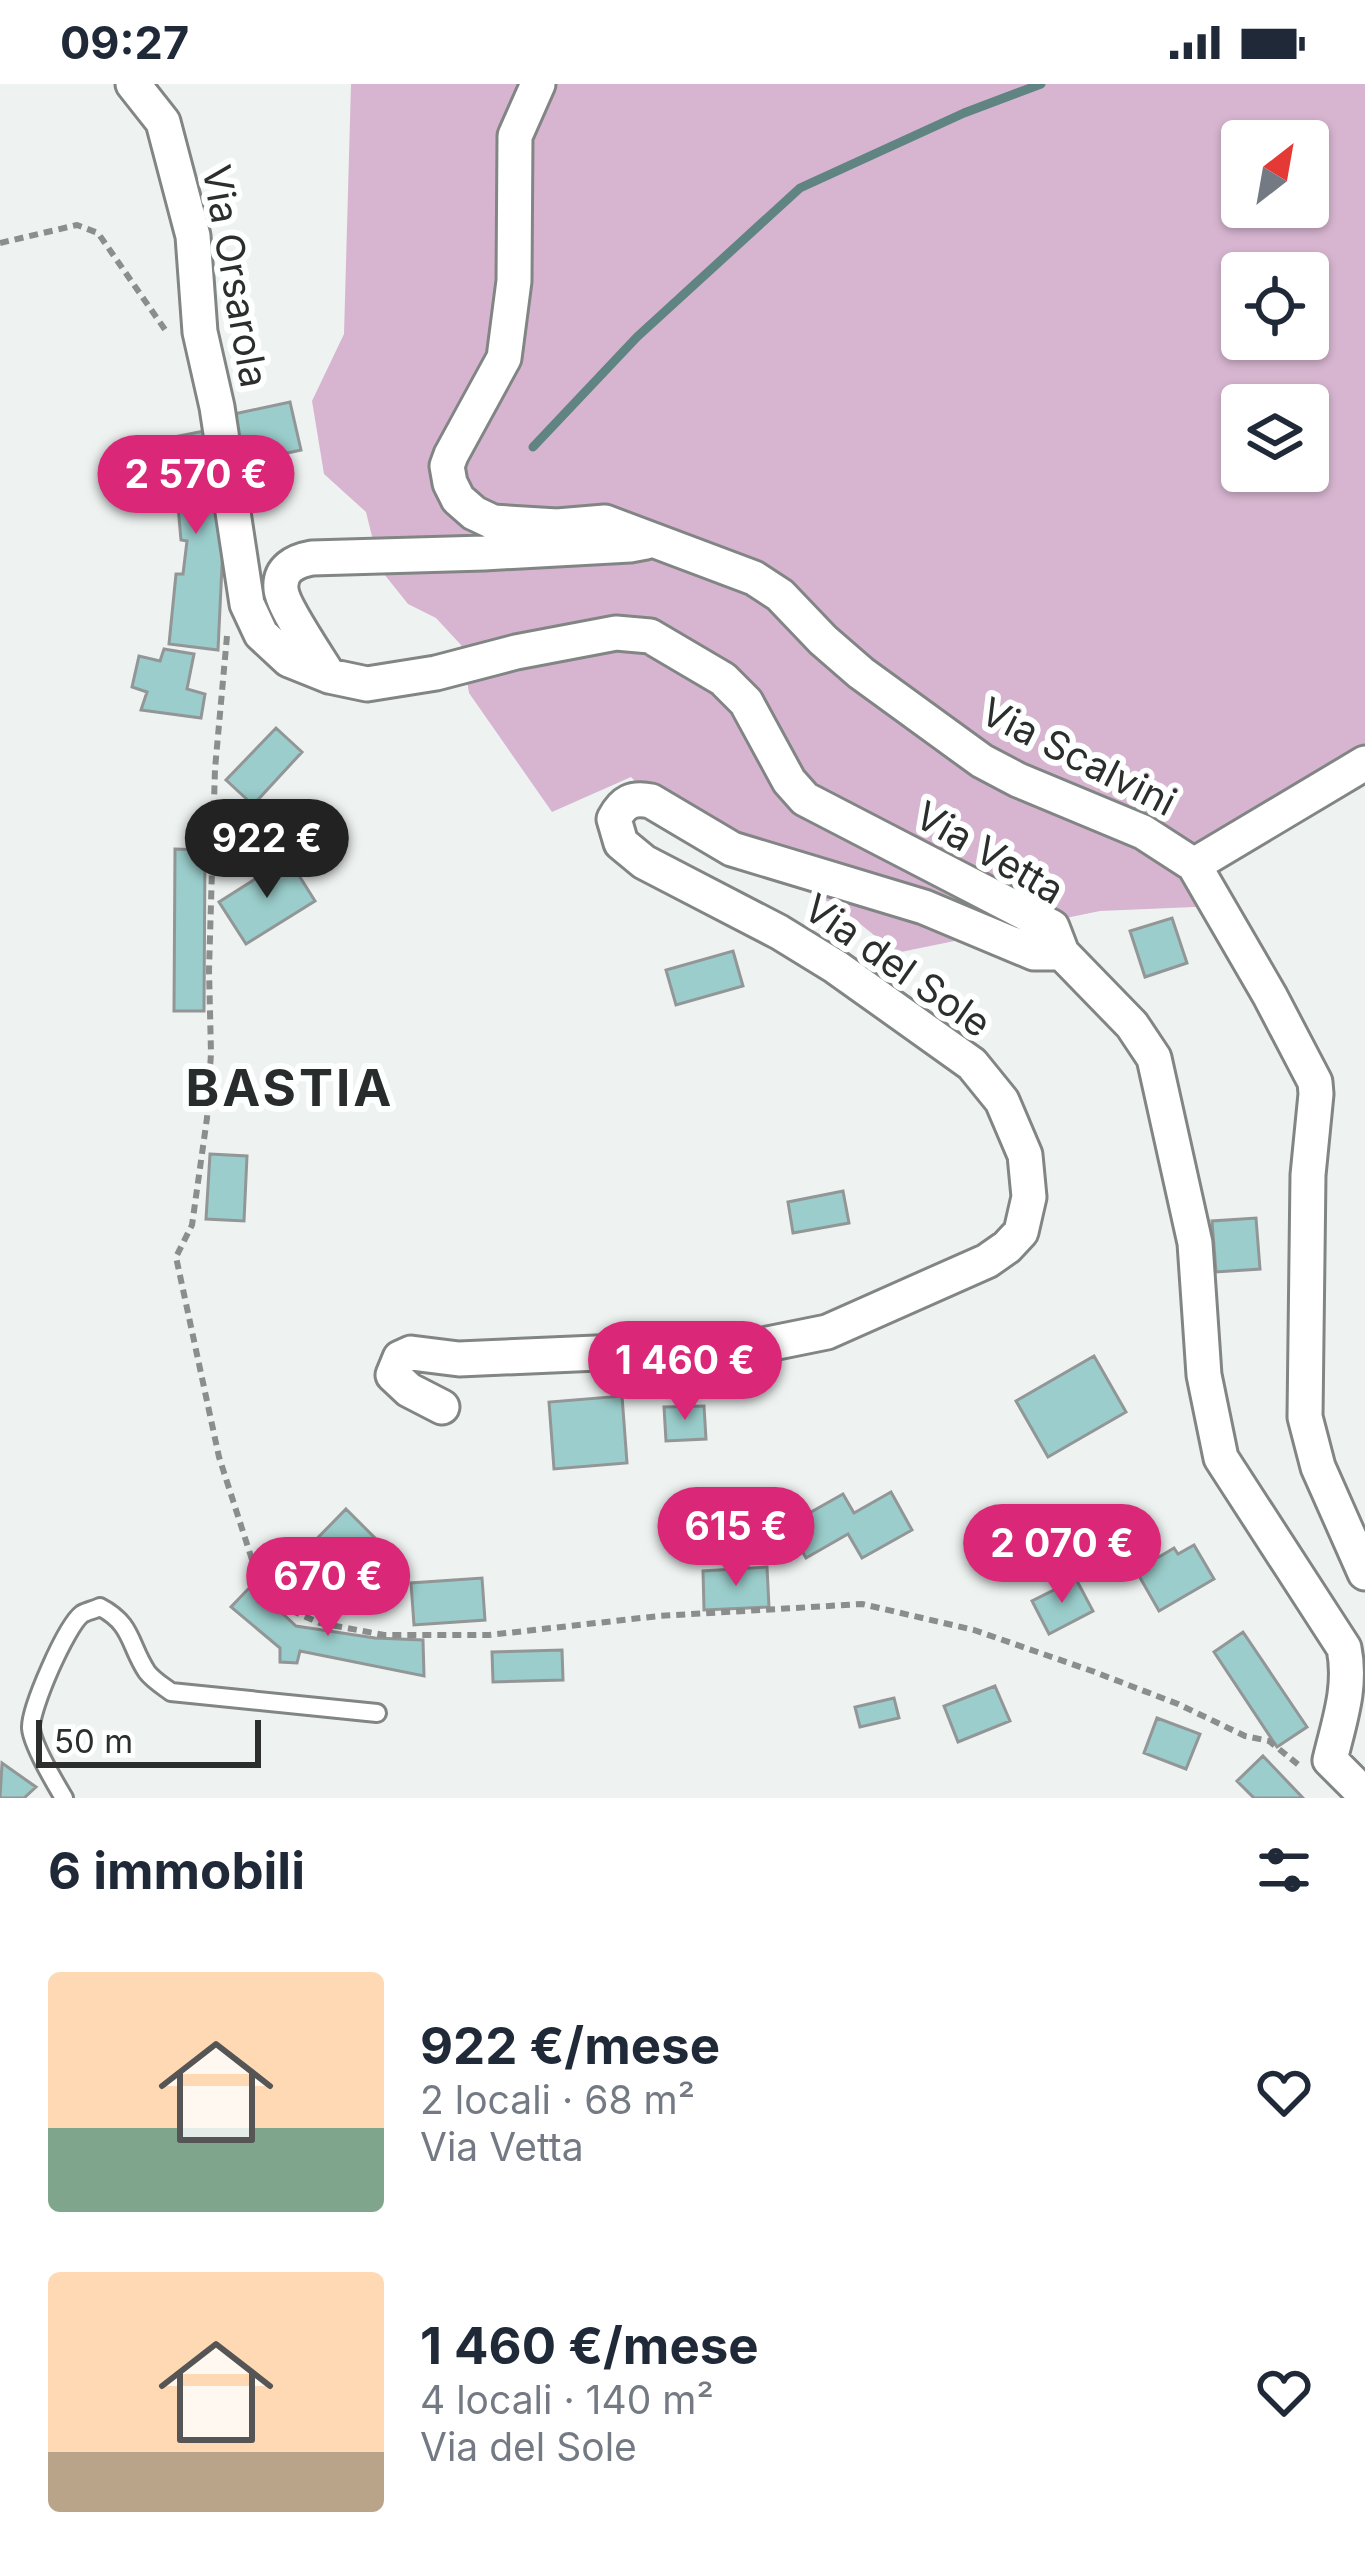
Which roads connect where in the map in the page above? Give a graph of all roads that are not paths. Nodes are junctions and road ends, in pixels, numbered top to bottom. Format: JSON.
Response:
{"nodes":[{"id":1,"x":133,"y":84,"type":"edge"},
{"id":2,"x":538,"y":84,"type":"edge"},
{"id":3,"x":652,"y":540,"type":"junction"},
{"id":4,"x":254,"y":619,"type":"joint"},
{"id":5,"x":329,"y":676,"type":"junction"},
{"id":6,"x":1365,"y":764,"type":"edge"},
{"id":7,"x":1194,"y":865,"type":"junction"},
{"id":8,"x":1062,"y":953,"type":"junction"},
{"id":9,"x":442,"y":1407,"type":"dead end"},
{"id":10,"x":1365,"y":1573,"type":"edge"},
{"id":11,"x":377,"y":1713,"type":"dead end"},
{"id":12,"x":1360,"y":1783,"type":"edge"},
{"id":13,"x":64,"y":1798,"type":"edge"}],
"edges":[{"from":1,"to":4,"type":"street","name":"Via Orsarola"},
{"from":2,"to":3,"type":"street"},
{"from":3,"to":5,"type":"street","name":"Via Scalvini"},
{"from":3,"to":7,"type":"street","name":"Via Scalvini"},
{"from":4,"to":5,"type":"street","name":"Via Vetta"},
{"from":5,"to":8,"type":"street","name":"Via Vetta"},
{"from":6,"to":7,"type":"street"},
{"from":7,"to":10,"type":"street","name":"Via Scalvini"},
{"from":8,"to":9,"type":"street","name":"Via del Sole"},
{"from":8,"to":12,"type":"street","name":"Via Vetta"},
{"from":11,"to":13,"type":"lane"}]}
